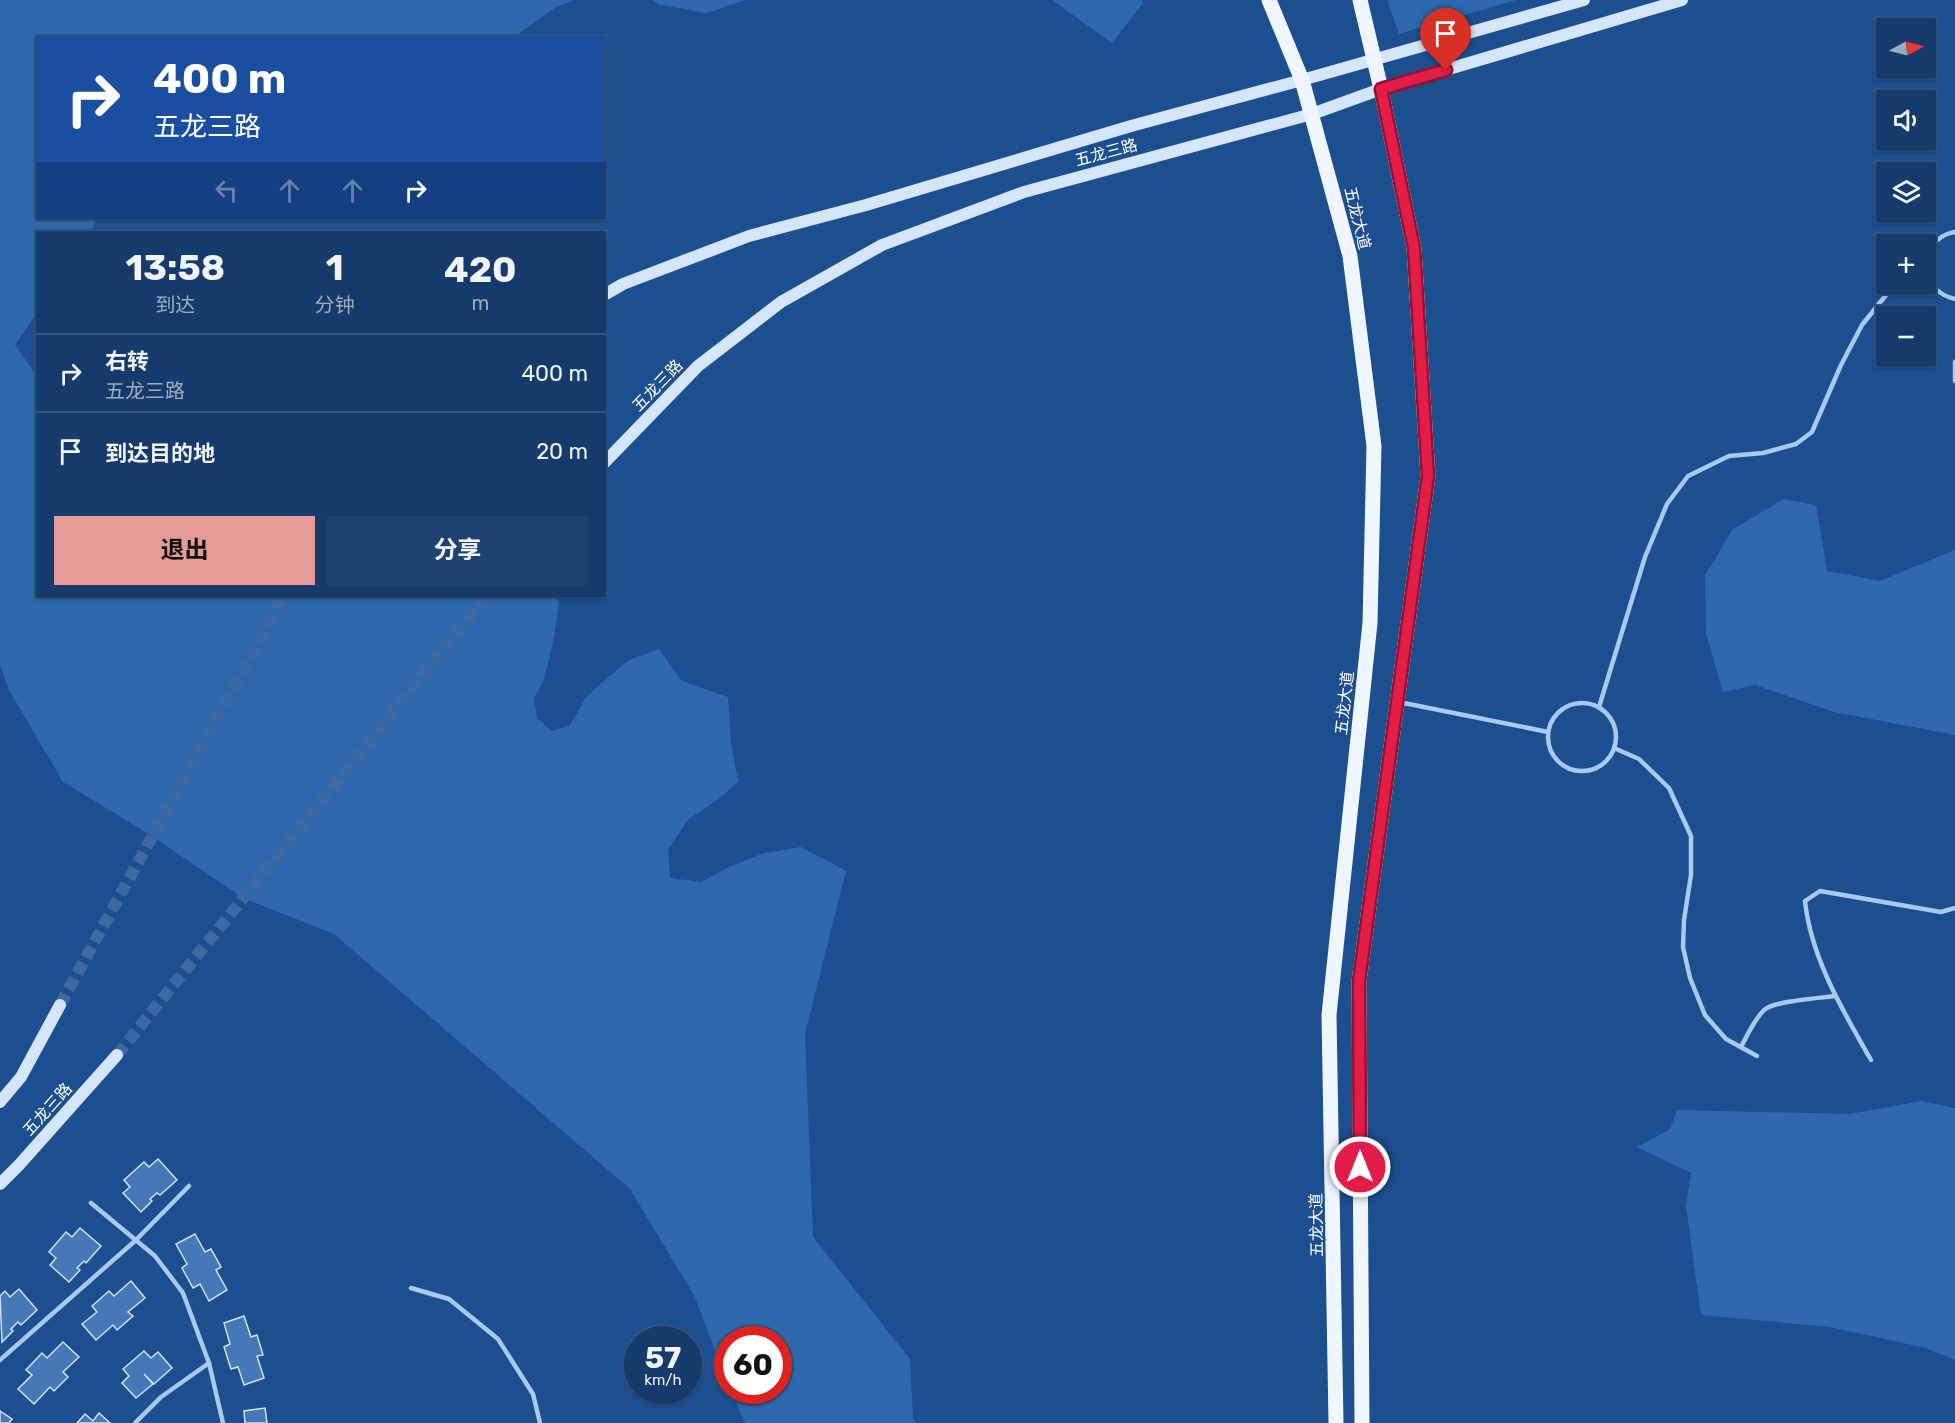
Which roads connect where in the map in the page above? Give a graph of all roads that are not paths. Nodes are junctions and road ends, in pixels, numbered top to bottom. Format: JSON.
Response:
{"nodes":[{"id":1,"x":1269,"y":0,"type":"edge"},
{"id":2,"x":1360,"y":0,"type":"edge"},
{"id":3,"x":1584,"y":0,"type":"edge"},
{"id":4,"x":1682,"y":0,"type":"edge"},
{"id":5,"x":1374,"y":60,"type":"junction"},
{"id":6,"x":1302,"y":80,"type":"junction"},
{"id":7,"x":1381,"y":89,"type":"junction"},
{"id":8,"x":1312,"y":114,"type":"junction"},
{"id":9,"x":1955,"y":232,"type":"edge"},
{"id":10,"x":1936,"y":240,"type":"edge"},
{"id":11,"x":1936,"y":290,"type":"edge"},
{"id":12,"x":606,"y":294,"type":"edge"},
{"id":13,"x":1888,"y":294,"type":"edge"},
{"id":14,"x":1955,"y":299,"type":"edge"},
{"id":15,"x":1955,"y":363,"type":"edge"},
{"id":16,"x":1955,"y":381,"type":"edge"},
{"id":17,"x":606,"y":461,"type":"edge"},
{"id":18,"x":1396,"y":701,"type":"junction"},
{"id":19,"x":1599,"y":707,"type":"junction"},
{"id":20,"x":1548,"y":732,"type":"junction"},
{"id":21,"x":1614,"y":748,"type":"junction"},
{"id":22,"x":1955,"y":908,"type":"edge"},
{"id":23,"x":1835,"y":996,"type":"junction"},
{"id":24,"x":60,"y":1005,"type":"tunnel mouth"},
{"id":25,"x":1741,"y":1047,"type":"junction"},
{"id":26,"x":117,"y":1055,"type":"tunnel mouth"},
{"id":27,"x":1757,"y":1056,"type":"dead end"},
{"id":28,"x":1871,"y":1060,"type":"dead end"},
{"id":29,"x":0,"y":1102,"type":"edge"},
{"id":30,"x":0,"y":1184,"type":"edge"},
{"id":31,"x":189,"y":1186,"type":"dead end"},
{"id":32,"x":91,"y":1203,"type":"dead end"},
{"id":33,"x":136,"y":1240,"type":"junction"},
{"id":34,"x":411,"y":1288,"type":"dead end"},
{"id":35,"x":0,"y":1360,"type":"edge"},
{"id":36,"x":209,"y":1363,"type":"junction"},
{"id":37,"x":135,"y":1423,"type":"edge"},
{"id":38,"x":224,"y":1423,"type":"edge"},
{"id":39,"x":540,"y":1423,"type":"edge"},
{"id":40,"x":1336,"y":1423,"type":"edge"},
{"id":41,"x":1362,"y":1423,"type":"edge"}],
"edges":[{"from":1,"to":6,"type":"main road","name":"五龙大道"},
{"from":2,"to":5,"type":"main road"},
{"from":3,"to":5,"type":"main road","name":"五龙三路"},
{"from":4,"to":7,"type":"main road","name":"五龙三路"},
{"from":5,"to":6,"type":"main road","name":"五龙三路"},
{"from":5,"to":7,"type":"main road"},
{"from":6,"to":8,"type":"main road","name":"五龙大道"},
{"from":6,"to":12,"type":"main road","name":"五龙三路"},
{"from":7,"to":8,"type":"main road","name":"五龙三路"},
{"from":7,"to":18,"type":"main road"},
{"from":8,"to":17,"type":"main road","name":"五龙三路"},
{"from":8,"to":40,"type":"main road","name":"五龙大道"},
{"from":9,"to":10,"type":"lane"},
{"from":11,"to":14,"type":"lane"},
{"from":13,"to":19,"type":"lane"},
{"from":15,"to":16,"type":"lane"},
{"from":18,"to":20,"type":"lane"},
{"from":18,"to":41,"type":"main road"},
{"from":19,"to":20,"type":"lane"},
{"from":19,"to":21,"type":"lane"},
{"from":20,"to":21,"type":"lane"},
{"from":21,"to":25,"type":"lane"},
{"from":22,"to":23,"type":"lane"},
{"from":23,"to":25,"type":"lane"},
{"from":23,"to":28,"type":"lane"},
{"from":24,"to":29,"type":"main road"},
{"from":25,"to":27,"type":"lane"},
{"from":26,"to":30,"type":"main road","name":"五龙三路"},
{"from":31,"to":33,"type":"lane"},
{"from":32,"to":33,"type":"lane"},
{"from":33,"to":35,"type":"lane"},
{"from":33,"to":36,"type":"lane"},
{"from":34,"to":39,"type":"lane"},
{"from":36,"to":37,"type":"lane"},
{"from":36,"to":38,"type":"lane"}]}
